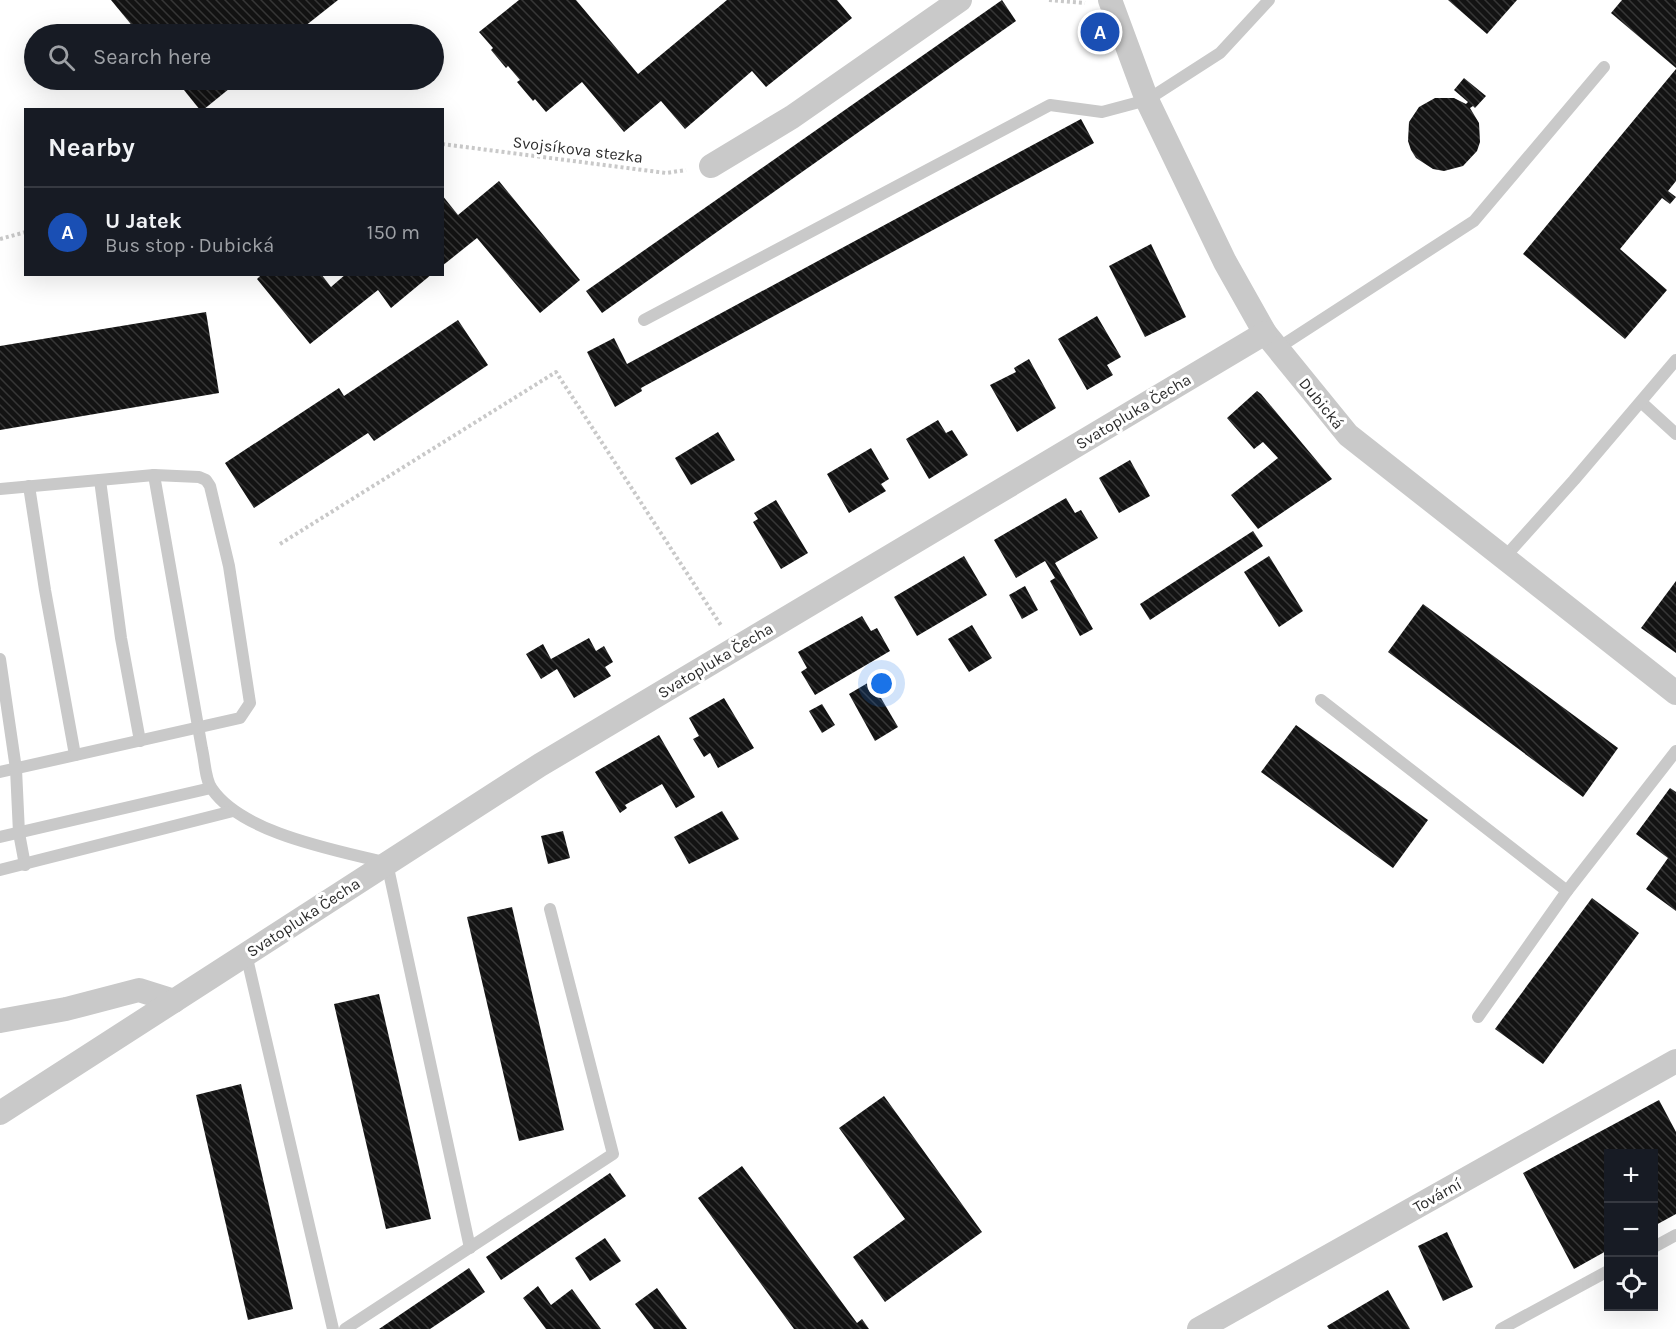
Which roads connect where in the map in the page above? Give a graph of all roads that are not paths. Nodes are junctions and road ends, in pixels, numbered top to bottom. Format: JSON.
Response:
{"nodes":[{"id":1,"x":960,"y":0,"type":"edge"},
{"id":2,"x":1269,"y":0,"type":"edge"},
{"id":3,"x":1111,"y":3,"type":"edge"},
{"id":4,"x":1604,"y":67,"type":"dead end"},
{"id":5,"x":1146,"y":100,"type":"junction"},
{"id":6,"x":711,"y":166,"type":"road end"},
{"id":7,"x":644,"y":320,"type":"dead end"},
{"id":8,"x":1271,"y":340,"type":"junction"},
{"id":9,"x":1676,"y":360,"type":"edge"},
{"id":10,"x":1641,"y":402,"type":"junction"},
{"id":11,"x":1676,"y":434,"type":"edge"},
{"id":12,"x":154,"y":475,"type":"junction"},
{"id":13,"x":100,"y":480,"type":"junction"},
{"id":14,"x":29,"y":486,"type":"junction"},
{"id":15,"x":0,"y":489,"type":"edge"},
{"id":16,"x":1504,"y":558,"type":"junction"},
{"id":17,"x":0,"y":659,"type":"edge"},
{"id":18,"x":1676,"y":693,"type":"edge"},
{"id":19,"x":1321,"y":700,"type":"dead end"},
{"id":20,"x":199,"y":728,"type":"junction"},
{"id":21,"x":140,"y":741,"type":"junction"},
{"id":22,"x":1676,"y":751,"type":"edge"},
{"id":23,"x":75,"y":755,"type":"junction"},
{"id":24,"x":16,"y":769,"type":"junction"},
{"id":25,"x":0,"y":772,"type":"edge"},
{"id":26,"x":211,"y":788,"type":"junction"},
{"id":27,"x":233,"y":811,"type":"junction"},
{"id":28,"x":19,"y":833,"type":"junction"},
{"id":29,"x":0,"y":837,"type":"edge"},
{"id":30,"x":387,"y":863,"type":"junction"},
{"id":31,"x":25,"y":865,"type":"junction"},
{"id":32,"x":0,"y":870,"type":"edge"},
{"id":33,"x":1567,"y":891,"type":"junction"},
{"id":34,"x":550,"y":909,"type":"dead end"},
{"id":35,"x":246,"y":954,"type":"junction"},
{"id":36,"x":174,"y":1001,"type":"junction"},
{"id":37,"x":1478,"y":1017,"type":"dead end"},
{"id":38,"x":0,"y":1022,"type":"edge"},
{"id":39,"x":1676,"y":1061,"type":"edge"},
{"id":40,"x":0,"y":1113,"type":"edge"},
{"id":41,"x":1676,"y":1235,"type":"edge"},
{"id":42,"x":1658,"y":1244,"type":"edge"},
{"id":43,"x":470,"y":1248,"type":"junction"},
{"id":44,"x":1604,"y":1273,"type":"edge"},
{"id":45,"x":333,"y":1329,"type":"edge"},
{"id":46,"x":345,"y":1329,"type":"edge"},
{"id":47,"x":1199,"y":1329,"type":"edge"},
{"id":48,"x":1501,"y":1329,"type":"edge"}],
"edges":[{"from":1,"to":6,"type":"street"},
{"from":2,"to":5,"type":"lane"},
{"from":3,"to":5,"type":"street","name":"Dubická"},
{"from":4,"to":8,"type":"lane"},
{"from":5,"to":7,"type":"lane"},
{"from":5,"to":8,"type":"street","name":"Dubická"},
{"from":8,"to":16,"type":"street","name":"Dubická"},
{"from":8,"to":30,"type":"street","name":"Svatopluka Čecha"},
{"from":9,"to":10,"type":"lane"},
{"from":10,"to":11,"type":"lane"},
{"from":10,"to":16,"type":"lane"},
{"from":12,"to":13,"type":"lane"},
{"from":12,"to":20,"type":"lane"},
{"from":12,"to":20,"type":"lane"},
{"from":13,"to":14,"type":"lane"},
{"from":13,"to":21,"type":"lane"},
{"from":14,"to":15,"type":"lane"},
{"from":14,"to":23,"type":"lane"},
{"from":16,"to":18,"type":"street","name":"Dubická"},
{"from":17,"to":24,"type":"lane"},
{"from":19,"to":33,"type":"lane"},
{"from":20,"to":21,"type":"lane"},
{"from":20,"to":26,"type":"lane"},
{"from":21,"to":23,"type":"lane"},
{"from":22,"to":33,"type":"lane"},
{"from":23,"to":24,"type":"lane"},
{"from":24,"to":25,"type":"lane"},
{"from":24,"to":28,"type":"lane"},
{"from":26,"to":27,"type":"lane"},
{"from":26,"to":28,"type":"lane"},
{"from":27,"to":30,"type":"lane"},
{"from":27,"to":31,"type":"lane"},
{"from":28,"to":29,"type":"lane"},
{"from":28,"to":31,"type":"lane"},
{"from":30,"to":35,"type":"street","name":"Svatopluka Čecha"},
{"from":30,"to":43,"type":"lane"},
{"from":31,"to":32,"type":"lane"},
{"from":33,"to":37,"type":"lane"},
{"from":34,"to":43,"type":"lane"},
{"from":35,"to":36,"type":"street","name":"Svatopluka Čecha"},
{"from":35,"to":45,"type":"lane"},
{"from":36,"to":38,"type":"street"},
{"from":36,"to":40,"type":"street","name":"Svatopluka Čecha"},
{"from":39,"to":47,"type":"street","name":"Tovární"},
{"from":41,"to":42,"type":"lane"},
{"from":43,"to":46,"type":"lane"},
{"from":44,"to":48,"type":"lane"}]}
